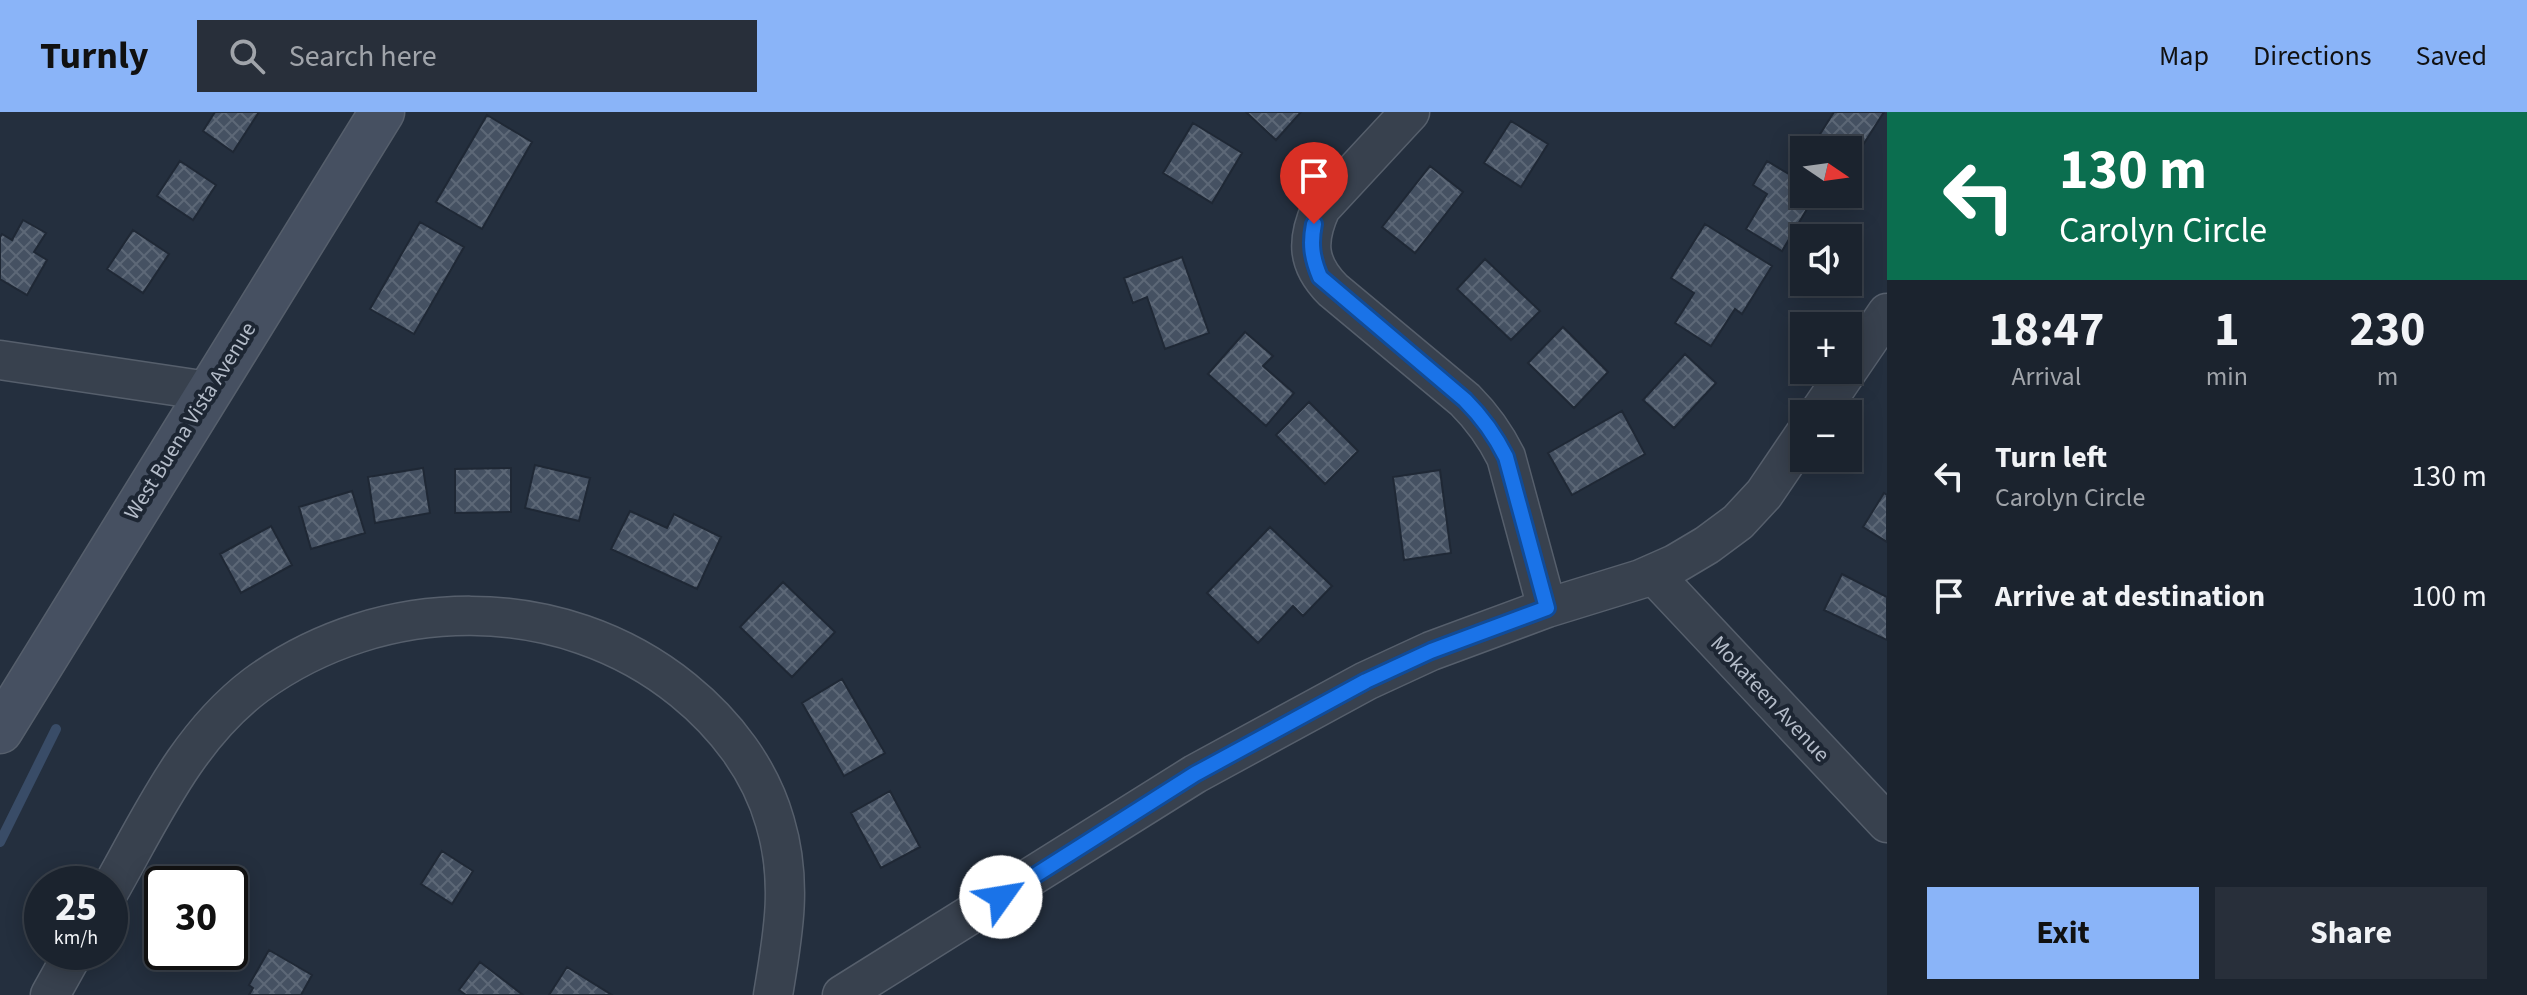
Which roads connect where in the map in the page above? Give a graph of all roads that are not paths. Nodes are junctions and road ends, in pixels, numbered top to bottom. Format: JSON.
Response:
{"nodes":[{"id":1,"x":382,"y":112,"type":"edge"},
{"id":2,"x":1410,"y":112,"type":"edge"},
{"id":3,"x":1887,"y":313,"type":"edge"},
{"id":4,"x":0,"y":360,"type":"edge"},
{"id":5,"x":208,"y":391,"type":"junction"},
{"id":6,"x":1828,"y":400,"type":"edge"},
{"id":7,"x":1790,"y":456,"type":"edge"},
{"id":8,"x":1653,"y":574,"type":"junction"},
{"id":9,"x":1547,"y":608,"type":"junction"},
{"id":10,"x":0,"y":731,"type":"edge"},
{"id":11,"x":1887,"y":823,"type":"edge"},
{"id":12,"x":124,"y":866,"type":"edge"},
{"id":13,"x":64,"y":970,"type":"edge"},
{"id":14,"x":50,"y":995,"type":"edge"},
{"id":15,"x":773,"y":995,"type":"edge"},
{"id":16,"x":842,"y":995,"type":"edge"}],
"edges":[{"from":1,"to":5,"type":"street","name":"West Buena Vista Avenue"},
{"from":2,"to":9,"type":"street"},
{"from":3,"to":6,"type":"street"},
{"from":4,"to":5,"type":"street"},
{"from":5,"to":10,"type":"street","name":"West Buena Vista Avenue"},
{"from":7,"to":8,"type":"street"},
{"from":8,"to":9,"type":"street"},
{"from":8,"to":11,"type":"street","name":"Mokateen Avenue"},
{"from":9,"to":16,"type":"street"},
{"from":12,"to":15,"type":"street"},
{"from":13,"to":14,"type":"street"}]}
